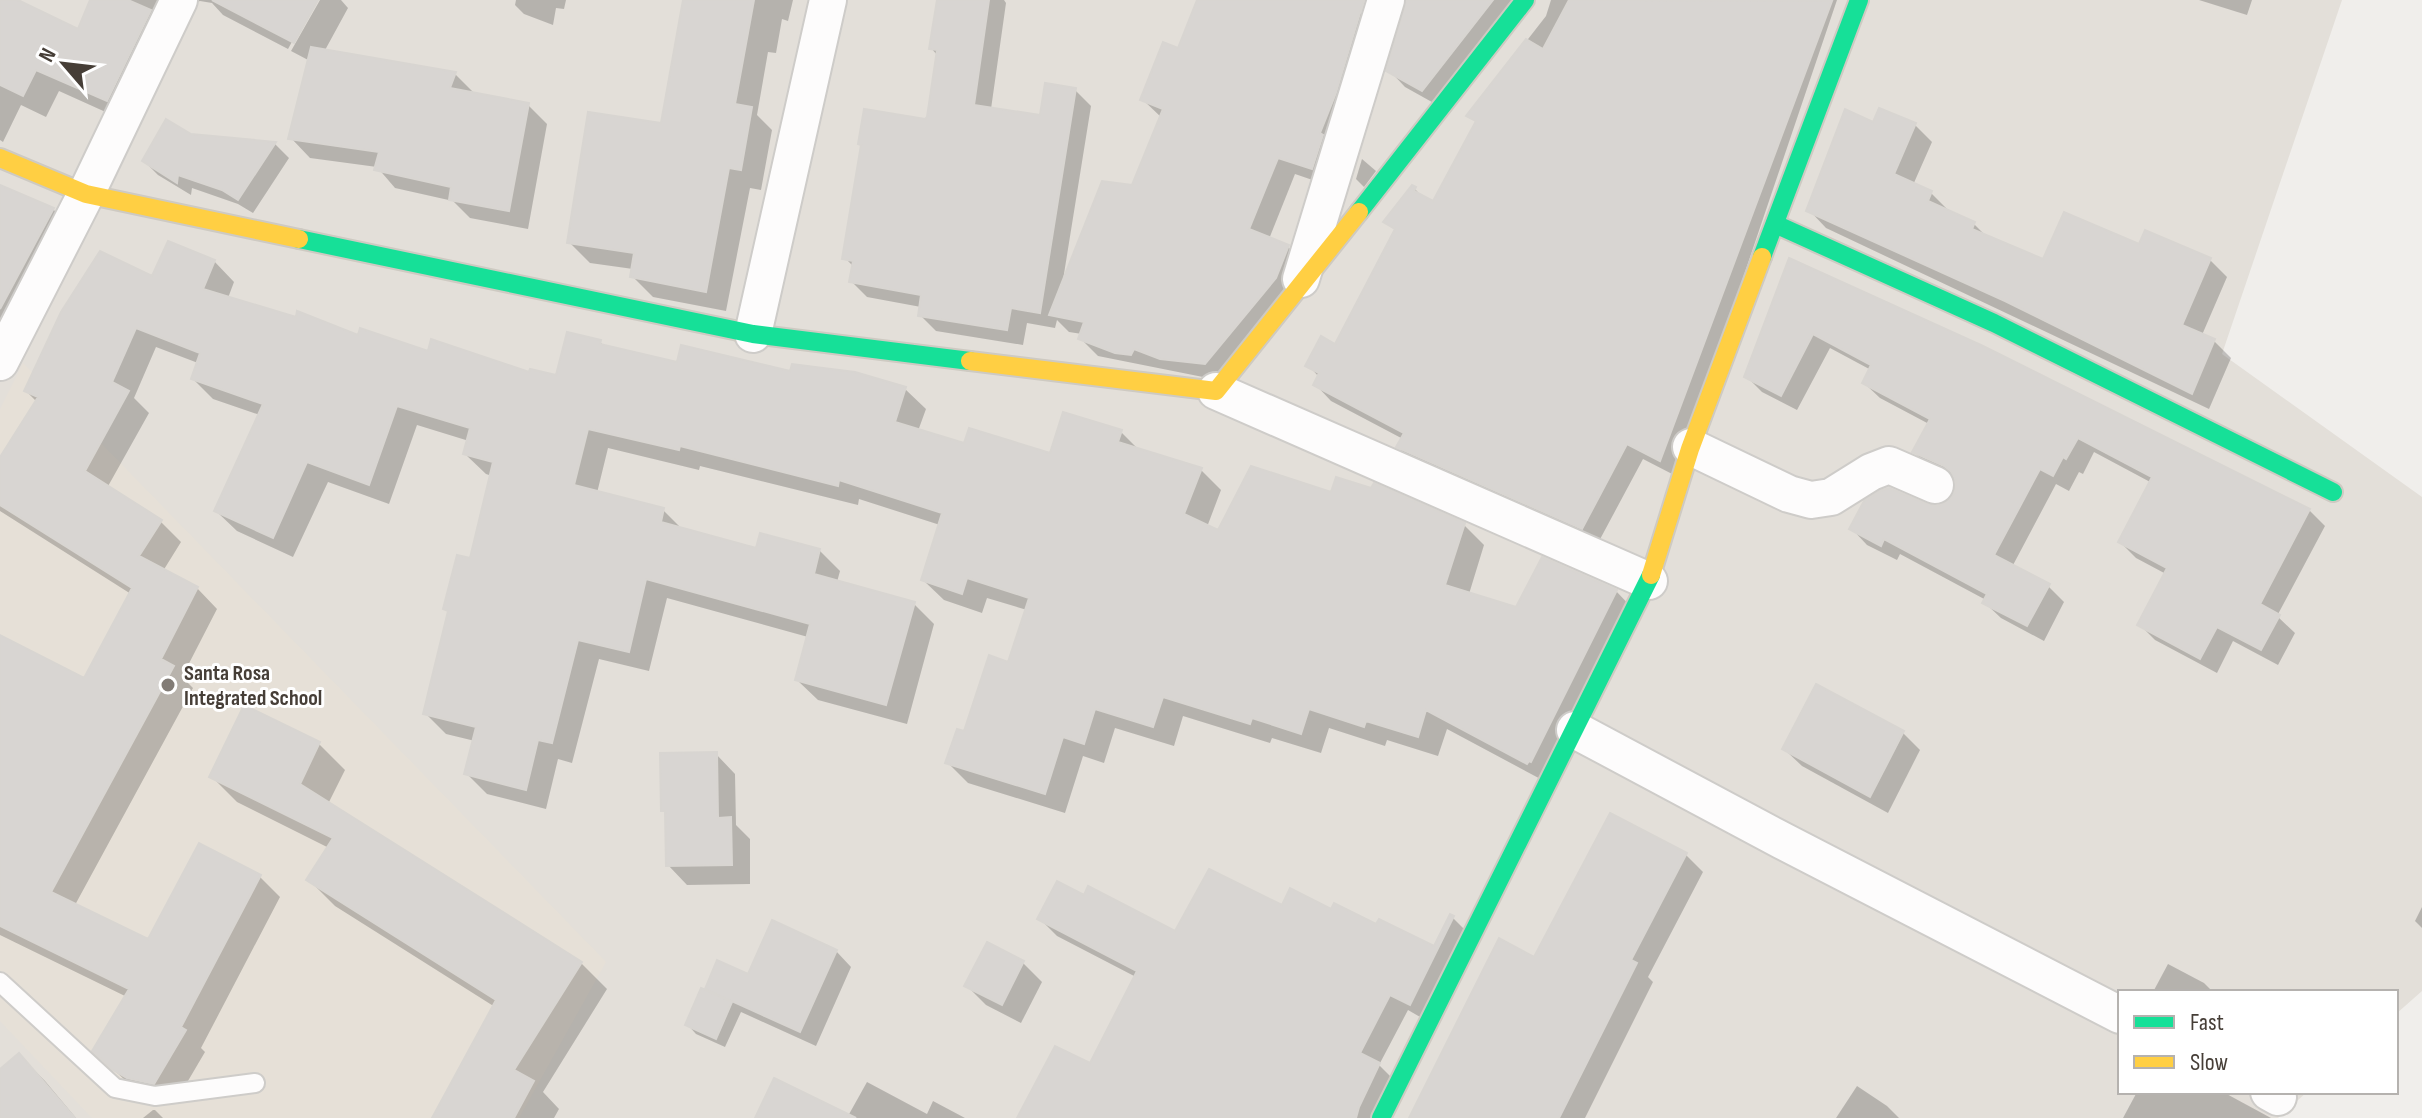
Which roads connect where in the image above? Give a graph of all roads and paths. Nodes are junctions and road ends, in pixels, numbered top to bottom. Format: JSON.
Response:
{"nodes":[{"id":1,"x":179,"y":0,"type":"edge"},
{"id":2,"x":828,"y":0,"type":"edge"},
{"id":3,"x":1386,"y":0,"type":"edge"},
{"id":4,"x":1525,"y":0,"type":"edge"},
{"id":5,"x":1859,"y":0,"type":"edge"},
{"id":6,"x":0,"y":158,"type":"edge"},
{"id":7,"x":86,"y":194,"type":"junction"},
{"id":8,"x":1775,"y":224,"type":"junction"},
{"id":9,"x":1297,"y":292,"type":"junction"},
{"id":10,"x":753,"y":334,"type":"junction"},
{"id":11,"x":0,"y":362,"type":"edge"},
{"id":12,"x":1216,"y":391,"type":"junction"},
{"id":13,"x":1691,"y":447,"type":"junction"},
{"id":14,"x":1935,"y":485,"type":"dead end"},
{"id":15,"x":2333,"y":492,"type":"dead end"},
{"id":16,"x":1649,"y":581,"type":"junction"},
{"id":17,"x":1575,"y":730,"type":"junction"},
{"id":18,"x":0,"y":982,"type":"edge"},
{"id":19,"x":2118,"y":1014,"type":"edge"},
{"id":20,"x":255,"y":1083,"type":"dead end"},
{"id":21,"x":1381,"y":1118,"type":"edge"}],
"edges":[{"from":1,"to":7,"type":"street"},
{"from":2,"to":10,"type":"street"},
{"from":3,"to":9,"type":"street"},
{"from":4,"to":9,"type":"street"},
{"from":5,"to":8,"type":"street"},
{"from":6,"to":7,"type":"street"},
{"from":7,"to":10,"type":"street"},
{"from":7,"to":11,"type":"street"},
{"from":8,"to":13,"type":"street"},
{"from":8,"to":15,"type":"street"},
{"from":9,"to":12,"type":"street"},
{"from":10,"to":12,"type":"street"},
{"from":12,"to":16,"type":"street"},
{"from":13,"to":14,"type":"street"},
{"from":13,"to":16,"type":"street"},
{"from":16,"to":17,"type":"street"},
{"from":17,"to":19,"type":"street"},
{"from":17,"to":21,"type":"street"},
{"from":18,"to":20,"type":"lane"}]}
